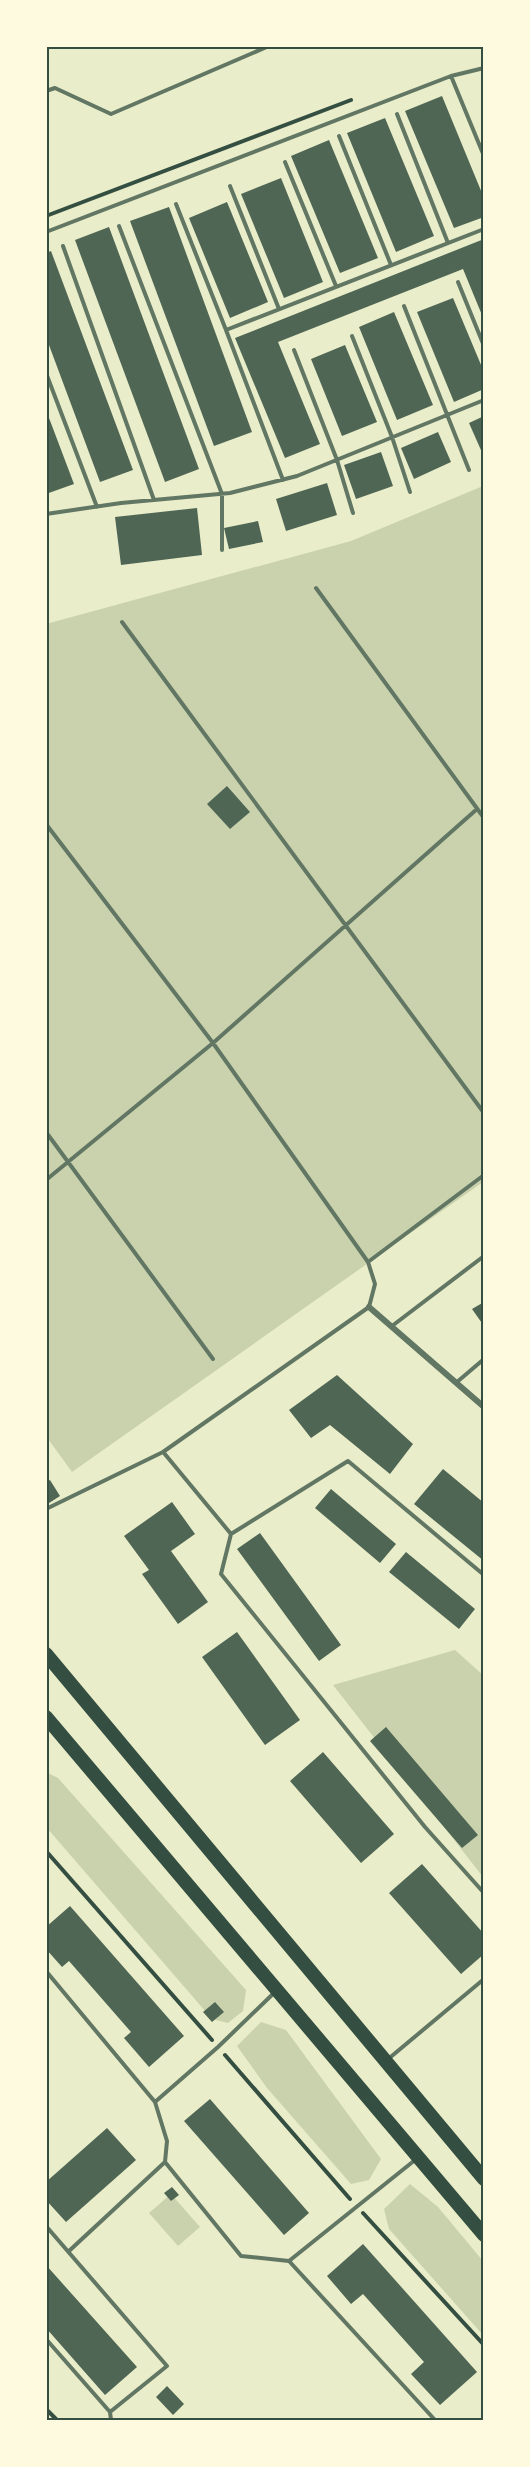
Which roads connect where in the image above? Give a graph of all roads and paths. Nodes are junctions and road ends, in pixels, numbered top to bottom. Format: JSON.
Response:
{"nodes":[{"id":1,"x":268,"y":47,"type":"edge"},
{"id":2,"x":483,"y":68,"type":"edge"},
{"id":3,"x":451,"y":75,"type":"junction"},
{"id":4,"x":46,"y":91,"type":"edge"},
{"id":5,"x":360,"y":97,"type":"dead end"},
{"id":6,"x":397,"y":114,"type":"dead end"},
{"id":7,"x":339,"y":136,"type":"dead end"},
{"id":8,"x":483,"y":156,"type":"edge"},
{"id":9,"x":285,"y":162,"type":"dead end"},
{"id":10,"x":230,"y":186,"type":"dead end"},
{"id":11,"x":177,"y":204,"type":"dead end"},
{"id":12,"x":46,"y":216,"type":"edge"},
{"id":13,"x":119,"y":226,"type":"dead end"},
{"id":14,"x":483,"y":230,"type":"edge"},
{"id":15,"x":46,"y":231,"type":"edge"},
{"id":16,"x":448,"y":243,"type":"junction"},
{"id":17,"x":63,"y":246,"type":"dead end"},
{"id":18,"x":392,"y":265,"type":"junction"},
{"id":19,"x":458,"y":282,"type":"dead end"},
{"id":20,"x":336,"y":287,"type":"junction"},
{"id":21,"x":404,"y":306,"type":"dead end"},
{"id":22,"x":279,"y":309,"type":"junction"},
{"id":23,"x":226,"y":330,"type":"junction"},
{"id":24,"x":352,"y":336,"type":"dead end"},
{"id":25,"x":483,"y":346,"type":"edge"},
{"id":26,"x":294,"y":350,"type":"dead end"},
{"id":27,"x":46,"y":373,"type":"edge"},
{"id":28,"x":483,"y":400,"type":"edge"},
{"id":29,"x":447,"y":415,"type":"junction"},
{"id":30,"x":392,"y":437,"type":"junction"},
{"id":31,"x":337,"y":460,"type":"junction"},
{"id":32,"x":469,"y":470,"type":"dead end"},
{"id":33,"x":283,"y":480,"type":"junction"},
{"id":34,"x":410,"y":492,"type":"dead end"},
{"id":35,"x":222,"y":494,"type":"junction"},
{"id":36,"x":154,"y":500,"type":"junction"},
{"id":37,"x":97,"y":507,"type":"junction"},
{"id":38,"x":353,"y":513,"type":"dead end"},
{"id":39,"x":46,"y":514,"type":"edge"},
{"id":40,"x":222,"y":550,"type":"dead end"},
{"id":41,"x":316,"y":588,"type":"dead end"},
{"id":42,"x":122,"y":622,"type":"dead end"},
{"id":43,"x":477,"y":809,"type":"junction"},
{"id":44,"x":483,"y":818,"type":"edge"},
{"id":45,"x":46,"y":824,"type":"edge"},
{"id":46,"x":345,"y":924,"type":"junction"},
{"id":47,"x":213,"y":1043,"type":"junction"},
{"id":48,"x":483,"y":1113,"type":"edge"},
{"id":49,"x":46,"y":1132,"type":"edge"},
{"id":50,"x":70,"y":1161,"type":"junction"},
{"id":51,"x":483,"y":1175,"type":"edge"},
{"id":52,"x":46,"y":1180,"type":"edge"},
{"id":53,"x":483,"y":1256,"type":"edge"},
{"id":54,"x":368,"y":1262,"type":"junction"},
{"id":55,"x":369,"y":1307,"type":"junction"},
{"id":56,"x":391,"y":1326,"type":"junction"},
{"id":57,"x":213,"y":1359,"type":"dead end"},
{"id":58,"x":483,"y":1359,"type":"edge"},
{"id":59,"x":456,"y":1383,"type":"junction"},
{"id":60,"x":483,"y":1407,"type":"edge"},
{"id":61,"x":163,"y":1452,"type":"junction"},
{"id":62,"x":46,"y":1509,"type":"edge"},
{"id":63,"x":231,"y":1534,"type":"junction"},
{"id":64,"x":483,"y":1575,"type":"edge"},
{"id":65,"x":46,"y":1654,"type":"edge"},
{"id":66,"x":46,"y":1717,"type":"edge"},
{"id":67,"x":46,"y":1851,"type":"edge"},
{"id":68,"x":483,"y":1893,"type":"edge"},
{"id":69,"x":46,"y":1971,"type":"edge"},
{"id":70,"x":483,"y":1979,"type":"edge"},
{"id":71,"x":277,"y":1989,"type":"junction"},
{"id":72,"x":218,"y":2047,"type":"junction"},
{"id":73,"x":386,"y":2061,"type":"junction"},
{"id":74,"x":155,"y":2102,"type":"junction"},
{"id":75,"x":418,"y":2157,"type":"junction"},
{"id":76,"x":165,"y":2162,"type":"junction"},
{"id":77,"x":483,"y":2179,"type":"edge"},
{"id":78,"x":357,"y":2206,"type":"junction"},
{"id":79,"x":46,"y":2226,"type":"edge"},
{"id":80,"x":483,"y":2235,"type":"edge"},
{"id":81,"x":69,"y":2251,"type":"junction"},
{"id":82,"x":289,"y":2261,"type":"junction"},
{"id":83,"x":46,"y":2338,"type":"edge"},
{"id":84,"x":483,"y":2345,"type":"edge"},
{"id":85,"x":46,"y":2409,"type":"edge"},
{"id":86,"x":110,"y":2412,"type":"junction"},
{"id":87,"x":57,"y":2421,"type":"edge"},
{"id":88,"x":111,"y":2421,"type":"edge"},
{"id":89,"x":435,"y":2421,"type":"edge"}],
"edges":[{"from":1,"to":4,"type":"lane"},
{"from":2,"to":3,"type":"lane"},
{"from":3,"to":8,"type":"lane"},
{"from":3,"to":15,"type":"lane"},
{"from":5,"to":12,"type":"path"},
{"from":6,"to":16,"type":"lane"},
{"from":7,"to":18,"type":"lane"},
{"from":9,"to":20,"type":"lane"},
{"from":10,"to":22,"type":"lane"},
{"from":11,"to":23,"type":"lane"},
{"from":13,"to":35,"type":"lane"},
{"from":14,"to":16,"type":"lane"},
{"from":16,"to":18,"type":"lane"},
{"from":17,"to":36,"type":"lane"},
{"from":18,"to":20,"type":"lane"},
{"from":19,"to":25,"type":"lane"},
{"from":20,"to":22,"type":"lane"},
{"from":21,"to":29,"type":"lane"},
{"from":22,"to":23,"type":"lane"},
{"from":23,"to":33,"type":"lane"},
{"from":24,"to":30,"type":"lane"},
{"from":26,"to":31,"type":"lane"},
{"from":27,"to":37,"type":"lane"},
{"from":28,"to":29,"type":"lane"},
{"from":29,"to":30,"type":"lane"},
{"from":29,"to":32,"type":"lane"},
{"from":30,"to":31,"type":"lane"},
{"from":30,"to":34,"type":"lane"},
{"from":31,"to":33,"type":"lane"},
{"from":31,"to":38,"type":"lane"},
{"from":33,"to":35,"type":"lane"},
{"from":35,"to":36,"type":"lane"},
{"from":35,"to":40,"type":"lane"},
{"from":36,"to":37,"type":"lane"},
{"from":37,"to":39,"type":"lane"},
{"from":41,"to":43,"type":"lane"},
{"from":42,"to":46,"type":"lane"},
{"from":43,"to":44,"type":"lane"},
{"from":43,"to":46,"type":"lane"},
{"from":45,"to":47,"type":"lane"},
{"from":46,"to":47,"type":"lane"},
{"from":46,"to":48,"type":"lane"},
{"from":47,"to":50,"type":"lane"},
{"from":47,"to":54,"type":"lane"},
{"from":49,"to":50,"type":"lane"},
{"from":50,"to":52,"type":"lane"},
{"from":50,"to":57,"type":"lane"},
{"from":51,"to":54,"type":"lane"},
{"from":53,"to":56,"type":"lane"},
{"from":54,"to":55,"type":"lane"},
{"from":55,"to":56,"type":"street"},
{"from":55,"to":61,"type":"lane"},
{"from":56,"to":59,"type":"street"},
{"from":58,"to":59,"type":"lane"},
{"from":59,"to":60,"type":"street"},
{"from":61,"to":62,"type":"lane"},
{"from":61,"to":63,"type":"lane"},
{"from":63,"to":64,"type":"lane"},
{"from":63,"to":68,"type":"lane"},
{"from":65,"to":73,"type":"main road"},
{"from":66,"to":71,"type":"main road"},
{"from":67,"to":72,"type":"path"},
{"from":69,"to":74,"type":"lane"},
{"from":70,"to":73,"type":"lane"},
{"from":71,"to":72,"type":"lane"},
{"from":71,"to":75,"type":"main road"},
{"from":72,"to":74,"type":"lane"},
{"from":72,"to":78,"type":"path"},
{"from":73,"to":77,"type":"main road"},
{"from":74,"to":76,"type":"lane"},
{"from":75,"to":78,"type":"lane"},
{"from":75,"to":80,"type":"main road"},
{"from":76,"to":81,"type":"lane"},
{"from":76,"to":82,"type":"lane"},
{"from":78,"to":82,"type":"lane"},
{"from":78,"to":84,"type":"path"},
{"from":79,"to":81,"type":"lane"},
{"from":81,"to":86,"type":"lane"},
{"from":82,"to":89,"type":"lane"},
{"from":83,"to":86,"type":"lane"},
{"from":85,"to":87,"type":"path"},
{"from":86,"to":88,"type":"lane"}]}
